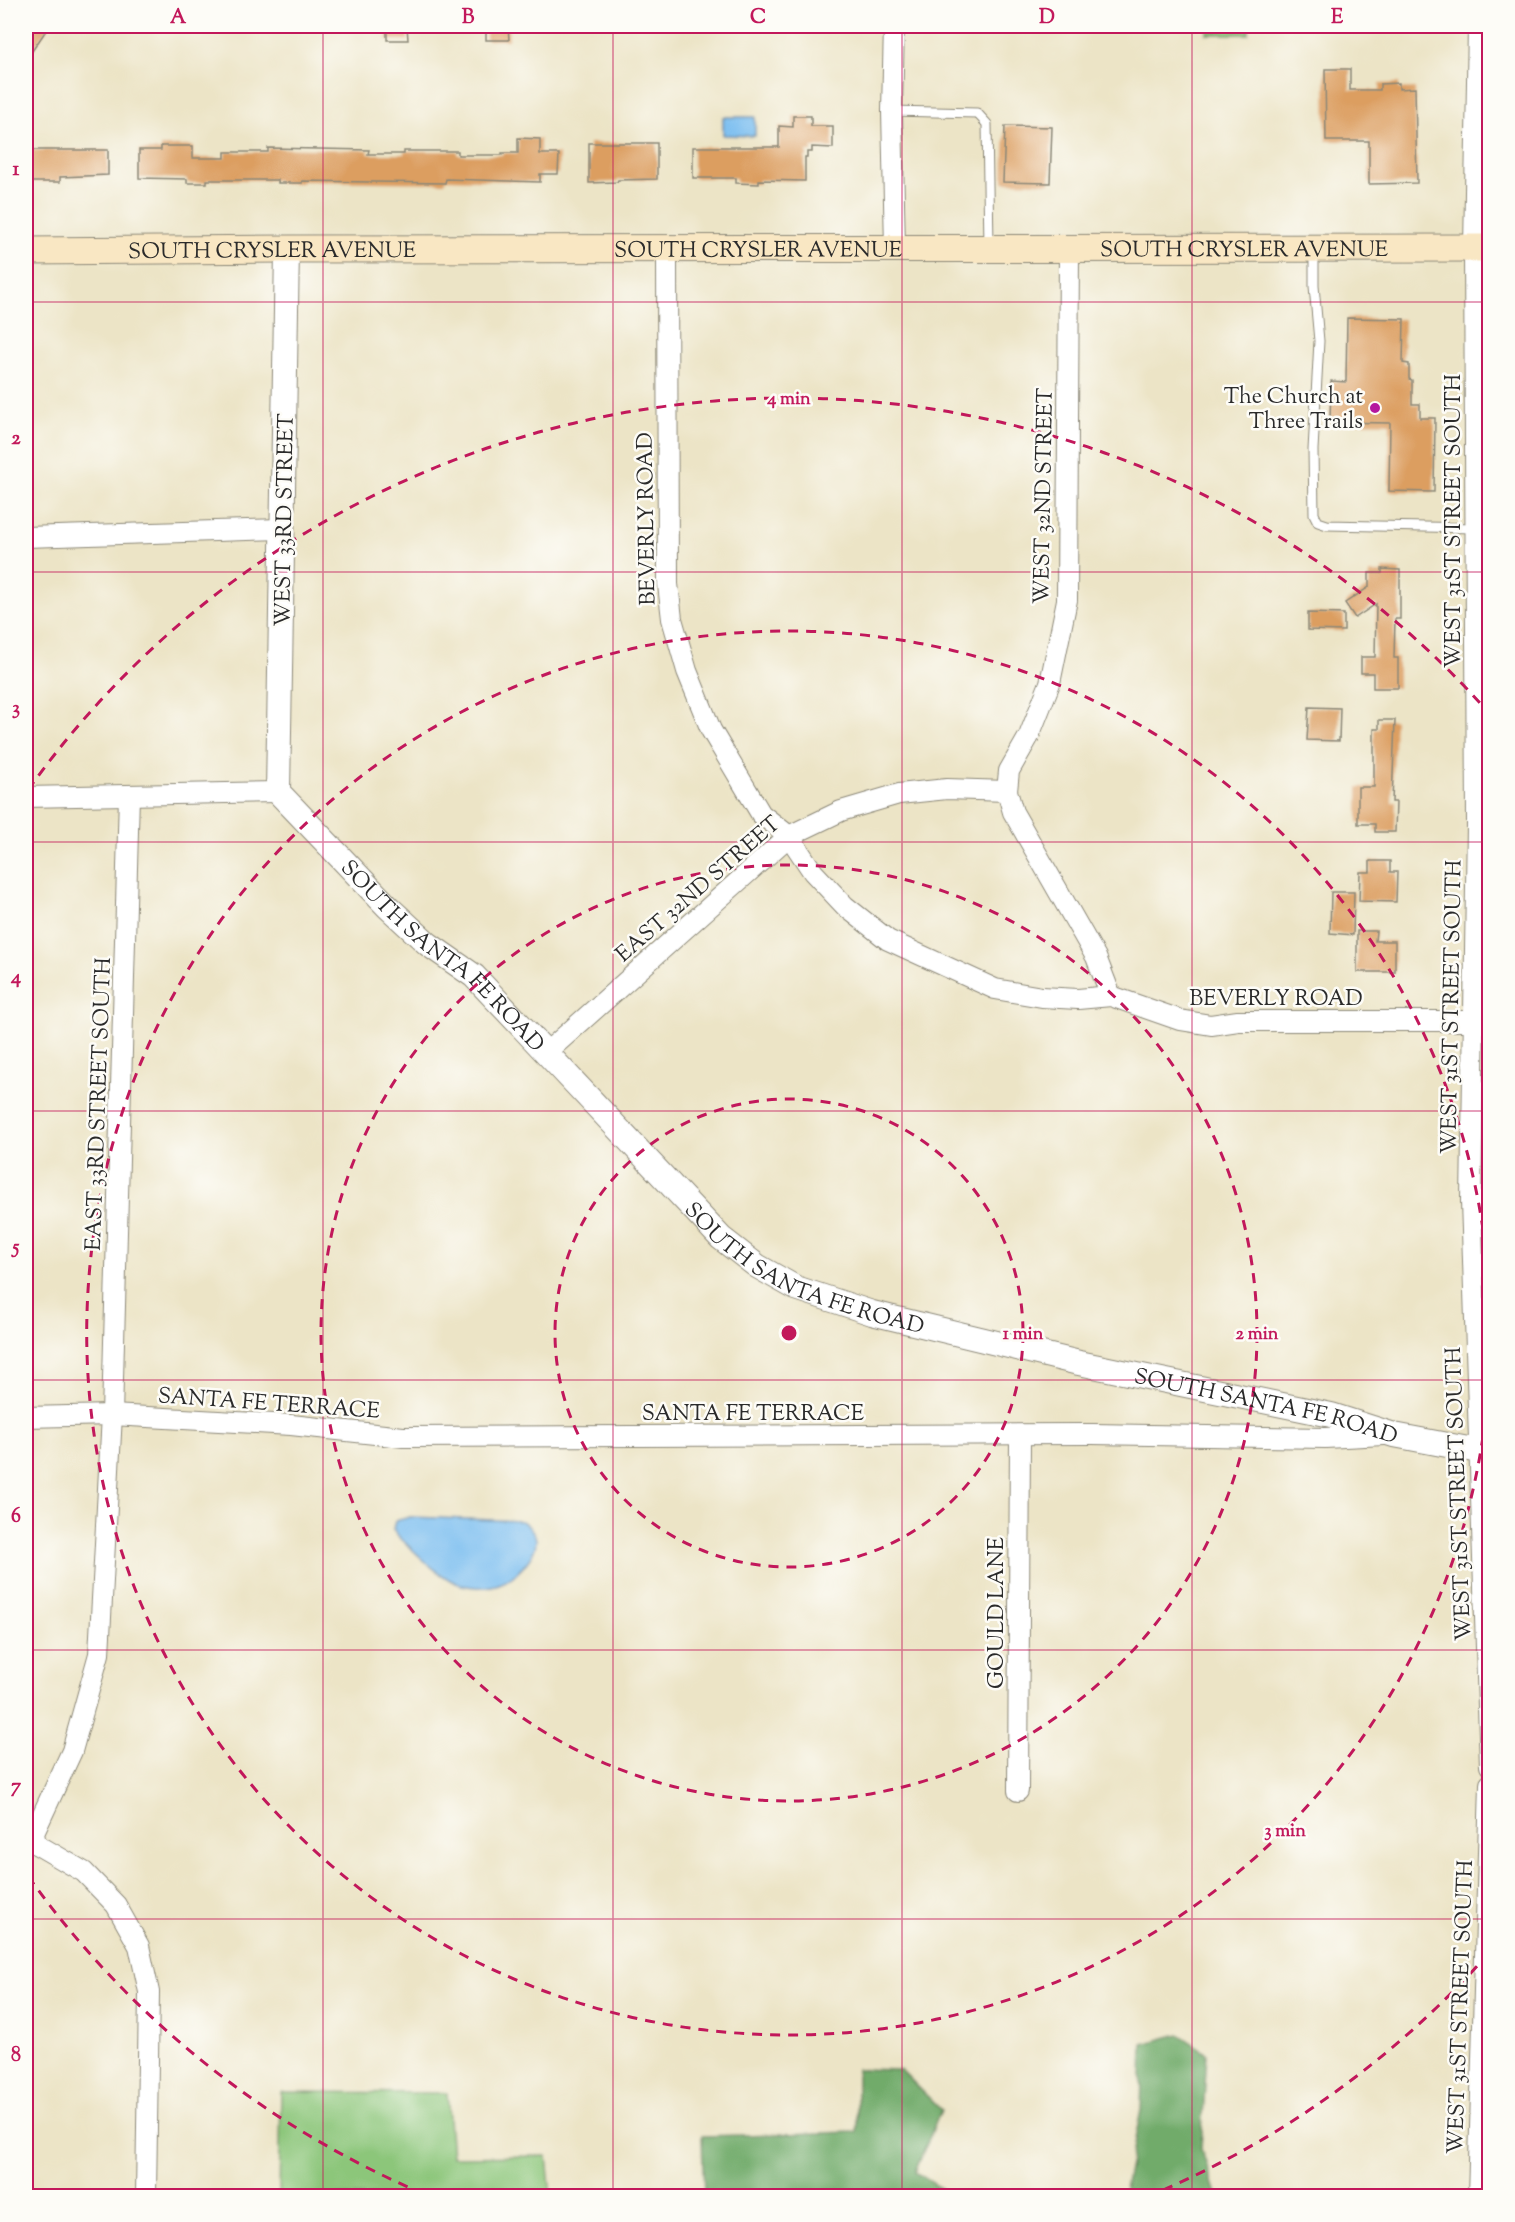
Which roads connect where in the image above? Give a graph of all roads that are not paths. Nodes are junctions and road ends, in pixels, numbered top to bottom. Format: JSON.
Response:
{"nodes":[{"id":1,"x":894,"y":26,"type":"edge"},
{"id":2,"x":1478,"y":26,"type":"edge"},
{"id":3,"x":892,"y":111,"type":"junction"},
{"id":4,"x":895,"y":248,"type":"junction"},
{"id":5,"x":989,"y":248,"type":"junction"},
{"id":6,"x":1068,"y":248,"type":"junction"},
{"id":7,"x":1314,"y":248,"type":"junction"},
{"id":8,"x":1482,"y":248,"type":"edge"},
{"id":9,"x":287,"y":249,"type":"junction"},
{"id":10,"x":667,"y":249,"type":"junction"},
{"id":11,"x":26,"y":251,"type":"edge"},
{"id":12,"x":1475,"y":528,"type":"junction"},
{"id":13,"x":282,"y":529,"type":"junction"},
{"id":14,"x":26,"y":537,"type":"edge"},
{"id":15,"x":1007,"y":791,"type":"junction"},
{"id":16,"x":278,"y":792,"type":"junction"},
{"id":17,"x":129,"y":795,"type":"junction"},
{"id":18,"x":26,"y":797,"type":"edge"},
{"id":19,"x":789,"y":836,"type":"junction"},
{"id":20,"x":1111,"y":996,"type":"junction"},
{"id":21,"x":1473,"y":1021,"type":"junction"},
{"id":22,"x":547,"y":1052,"type":"junction"},
{"id":23,"x":112,"y":1415,"type":"junction"},
{"id":24,"x":26,"y":1417,"type":"edge"},
{"id":25,"x":1394,"y":1435,"type":"junction"},
{"id":26,"x":1020,"y":1436,"type":"junction"},
{"id":27,"x":1484,"y":1456,"type":"edge"},
{"id":28,"x":1490,"y":1766,"type":"edge"},
{"id":29,"x":1490,"y":1784,"type":"edge"},
{"id":30,"x":1018,"y":1791,"type":"dead end"},
{"id":31,"x":31,"y":1846,"type":"edge"},
{"id":32,"x":146,"y":2196,"type":"edge"},
{"id":33,"x":1478,"y":2196,"type":"edge"}],
"edges":[{"from":1,"to":3,"type":"street"},
{"from":2,"to":8,"type":"street","name":"WEST 31ST STREET SOUTH"},
{"from":3,"to":4,"type":"street"},
{"from":3,"to":5,"type":"lane"},
{"from":4,"to":5,"type":"main road","name":"SOUTH CRYSLER AVENUE"},
{"from":4,"to":10,"type":"main road","name":"SOUTH CRYSLER AVENUE"},
{"from":5,"to":6,"type":"main road","name":"SOUTH CRYSLER AVENUE"},
{"from":6,"to":7,"type":"main road","name":"SOUTH CRYSLER AVENUE"},
{"from":6,"to":15,"type":"street","name":"WEST 32ND STREET"},
{"from":7,"to":8,"type":"main road","name":"SOUTH CRYSLER AVENUE"},
{"from":7,"to":12,"type":"lane"},
{"from":8,"to":12,"type":"street","name":"WEST 31ST STREET SOUTH"},
{"from":9,"to":10,"type":"main road","name":"SOUTH CRYSLER AVENUE"},
{"from":9,"to":11,"type":"main road","name":"SOUTH CRYSLER AVENUE"},
{"from":9,"to":13,"type":"street","name":"WEST 33RD STREET"},
{"from":10,"to":19,"type":"street","name":"BEVERLY ROAD"},
{"from":12,"to":21,"type":"street","name":"WEST 31ST STREET SOUTH"},
{"from":13,"to":14,"type":"street"},
{"from":13,"to":16,"type":"street","name":"WEST 33RD STREET"},
{"from":15,"to":19,"type":"street","name":"EAST 32ND STREET"},
{"from":15,"to":20,"type":"street"},
{"from":16,"to":17,"type":"street"},
{"from":16,"to":22,"type":"street","name":"SOUTH SANTA FE ROAD"},
{"from":17,"to":18,"type":"street"},
{"from":17,"to":23,"type":"street","name":"EAST 33RD STREET SOUTH"},
{"from":19,"to":20,"type":"street","name":"BEVERLY ROAD"},
{"from":19,"to":22,"type":"street","name":"EAST 32ND STREET"},
{"from":20,"to":21,"type":"street","name":"BEVERLY ROAD"},
{"from":21,"to":27,"type":"street","name":"WEST 31ST STREET SOUTH"},
{"from":22,"to":25,"type":"street","name":"SOUTH SANTA FE ROAD"},
{"from":23,"to":24,"type":"street","name":"SANTA FE TERRACE"},
{"from":23,"to":26,"type":"street","name":"SANTA FE TERRACE"},
{"from":23,"to":31,"type":"street","name":"EAST 33RD STREET SOUTH"},
{"from":25,"to":26,"type":"street","name":"SANTA FE TERRACE"},
{"from":25,"to":27,"type":"street","name":"SOUTH SANTA FE ROAD"},
{"from":26,"to":30,"type":"street","name":"GOULD LANE"},
{"from":27,"to":28,"type":"street","name":"WEST 31ST STREET SOUTH"},
{"from":29,"to":33,"type":"street","name":"WEST 31ST STREET SOUTH"},
{"from":31,"to":32,"type":"street"}]}
